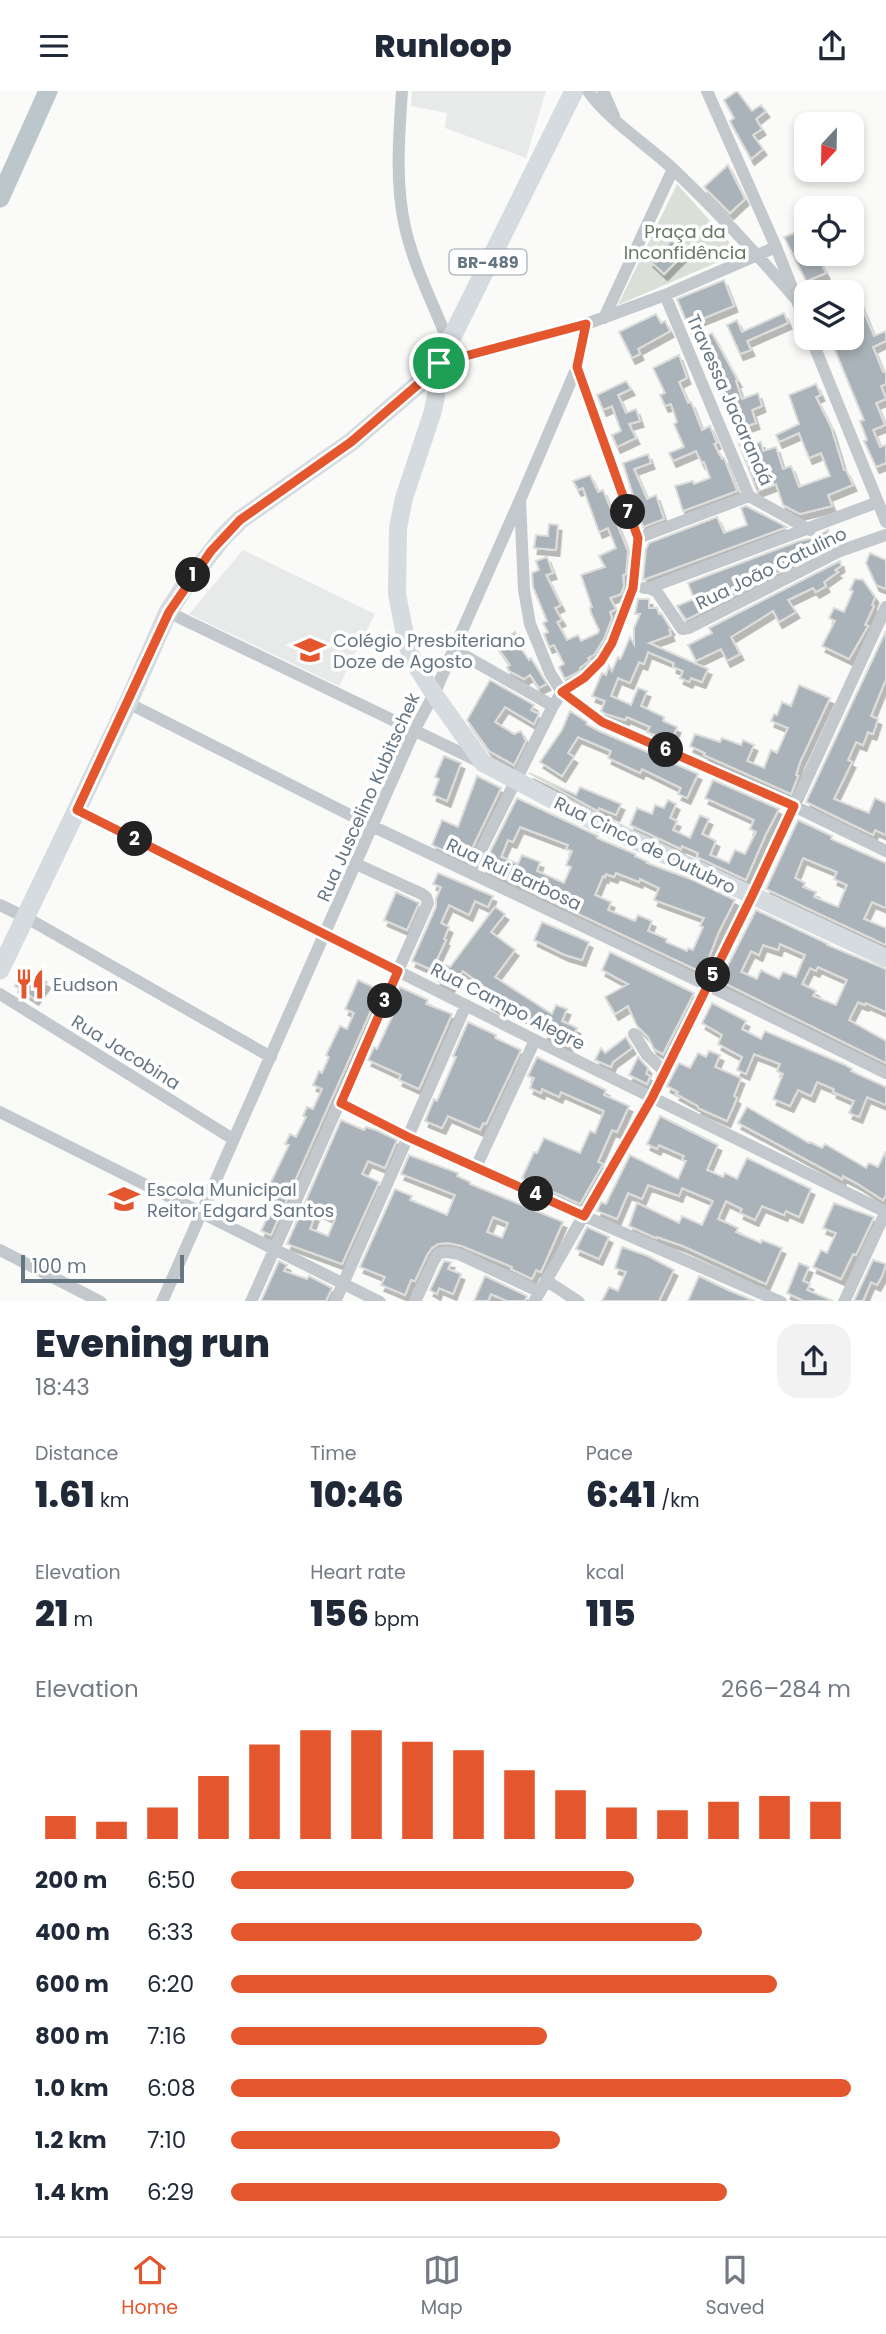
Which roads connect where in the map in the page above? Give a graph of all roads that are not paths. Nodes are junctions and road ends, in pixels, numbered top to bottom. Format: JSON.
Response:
{"nodes":[{"id":1,"x":402,"y":91,"type":"edge"},
{"id":2,"x":559,"y":91,"type":"edge"},
{"id":3,"x":574,"y":91,"type":"edge"},
{"id":4,"x":588,"y":91,"type":"edge"},
{"id":5,"x":603,"y":91,"type":"edge"},
{"id":6,"x":707,"y":91,"type":"edge"},
{"id":7,"x":616,"y":119,"type":"junction"},
{"id":8,"x":542,"y":155,"type":"junction"},
{"id":9,"x":673,"y":169,"type":"junction"},
{"id":10,"x":776,"y":247,"type":"junction"},
{"id":11,"x":758,"y":255,"type":"junction"},
{"id":12,"x":665,"y":295,"type":"junction"},
{"id":13,"x":794,"y":295,"type":"edge"},
{"id":14,"x":794,"y":297,"type":"edge"},
{"id":15,"x":604,"y":318,"type":"junction"},
{"id":16,"x":586,"y":324,"type":"junction"},
{"id":17,"x":449,"y":344,"type":"junction"},
{"id":18,"x":816,"y":350,"type":"edge"},
{"id":19,"x":437,"y":366,"type":"junction"},
{"id":20,"x":577,"y":367,"type":"junction"},
{"id":21,"x":749,"y":496,"type":"junction"},
{"id":22,"x":520,"y":500,"type":"junction"},
{"id":23,"x":878,"y":502,"type":"junction"},
{"id":24,"x":886,"y":522,"type":"edge"},
{"id":25,"x":810,"y":530,"type":"junction"},
{"id":26,"x":886,"y":535,"type":"edge"},
{"id":27,"x":638,"y":538,"type":"junction"},
{"id":28,"x":633,"y":588,"type":"junction"},
{"id":29,"x":649,"y":588,"type":"junction"},
{"id":30,"x":886,"y":607,"type":"edge"},
{"id":31,"x":169,"y":612,"type":"junction"},
{"id":32,"x":453,"y":649,"type":"junction"},
{"id":33,"x":562,"y":692,"type":"junction"},
{"id":34,"x":433,"y":694,"type":"junction"},
{"id":35,"x":128,"y":703,"type":"junction"},
{"id":36,"x":553,"y":706,"type":"junction"},
{"id":37,"x":414,"y":731,"type":"junction"},
{"id":38,"x":483,"y":763,"type":"junction"},
{"id":39,"x":515,"y":781,"type":"junction"},
{"id":40,"x":794,"y":806,"type":"junction"},
{"id":41,"x":77,"y":810,"type":"junction"},
{"id":42,"x":372,"y":826,"type":"junction"},
{"id":43,"x":886,"y":851,"type":"edge"},
{"id":44,"x":356,"y":864,"type":"junction"},
{"id":45,"x":470,"y":872,"type":"junction"},
{"id":46,"x":752,"y":896,"type":"junction"},
{"id":47,"x":0,"y":905,"type":"edge"},
{"id":48,"x":27,"y":918,"type":"junction"},
{"id":49,"x":325,"y":935,"type":"junction"},
{"id":50,"x":886,"y":958,"type":"edge"},
{"id":51,"x":0,"y":970,"type":"edge"},
{"id":52,"x":398,"y":971,"type":"junction"},
{"id":53,"x":707,"y":985,"type":"junction"},
{"id":54,"x":0,"y":994,"type":"edge"},
{"id":55,"x":466,"y":1005,"type":"junction"},
{"id":56,"x":634,"y":1034,"type":"dead end"},
{"id":57,"x":535,"y":1040,"type":"junction"},
{"id":58,"x":271,"y":1057,"type":"junction"},
{"id":59,"x":664,"y":1072,"type":"junction"},
{"id":60,"x":886,"y":1073,"type":"edge"},
{"id":61,"x":652,"y":1098,"type":"junction"},
{"id":62,"x":341,"y":1103,"type":"junction"},
{"id":63,"x":0,"y":1112,"type":"edge"},
{"id":64,"x":408,"y":1137,"type":"junction"},
{"id":65,"x":233,"y":1139,"type":"junction"},
{"id":66,"x":476,"y":1167,"type":"junction"},
{"id":67,"x":886,"y":1212,"type":"edge"},
{"id":68,"x":202,"y":1213,"type":"junction"},
{"id":69,"x":584,"y":1216,"type":"junction"},
{"id":70,"x":0,"y":1250,"type":"edge"},
{"id":71,"x":275,"y":1250,"type":"junction"},
{"id":72,"x":344,"y":1282,"type":"junction"},
{"id":73,"x":540,"y":1291,"type":"edge"},
{"id":74,"x":101,"y":1301,"type":"edge"},
{"id":75,"x":162,"y":1301,"type":"edge"},
{"id":76,"x":251,"y":1301,"type":"edge"},
{"id":77,"x":335,"y":1301,"type":"edge"},
{"id":78,"x":380,"y":1301,"type":"edge"},
{"id":79,"x":415,"y":1301,"type":"edge"},
{"id":80,"x":579,"y":1301,"type":"edge"},
{"id":81,"x":781,"y":1301,"type":"edge"},
{"id":82,"x":844,"y":1301,"type":"edge"}],
"edges":[{"from":1,"to":17,"type":"street"},
{"from":2,"to":8,"type":"main road","number":"BR-489"},
{"from":3,"to":8,"type":"main road","number":"BR-489"},
{"from":4,"to":7,"type":"street"},
{"from":5,"to":7,"type":"street"},
{"from":6,"to":10,"type":"street"},
{"from":7,"to":9,"type":"street"},
{"from":8,"to":17,"type":"main road","number":"BR-489"},
{"from":9,"to":11,"type":"street"},
{"from":9,"to":15,"type":"street"},
{"from":10,"to":11,"type":"street"},
{"from":10,"to":13,"type":"street"},
{"from":11,"to":12,"type":"street"},
{"from":11,"to":14,"type":"street"},
{"from":12,"to":15,"type":"street"},
{"from":12,"to":21,"type":"street","name":"Travessa Jacarandá"},
{"from":15,"to":16,"type":"street"},
{"from":16,"to":19,"type":"street"},
{"from":16,"to":20,"type":"street","name":"Rua Juscelino Kubitschek"},
{"from":17,"to":19,"type":"main road","number":"BR-489"},
{"from":18,"to":23,"type":"street"},
{"from":19,"to":31,"type":"main road","number":"BR-489"},
{"from":19,"to":34,"type":"street","name":"Rua Cinco de Outubro"},
{"from":20,"to":22,"type":"street","name":"Rua Juscelino Kubitschek"},
{"from":20,"to":27,"type":"street"},
{"from":21,"to":25,"type":"street","name":"Travessa Jacarandá"},
{"from":21,"to":27,"type":"street"},
{"from":22,"to":32,"type":"street","name":"Rua Juscelino Kubitschek"},
{"from":22,"to":33,"type":"street"},
{"from":23,"to":24,"type":"street"},
{"from":23,"to":25,"type":"street"},
{"from":25,"to":29,"type":"street"},
{"from":26,"to":29,"type":"street","name":"Rua João Catulino"},
{"from":27,"to":28,"type":"street"},
{"from":28,"to":29,"type":"street"},
{"from":28,"to":33,"type":"street"},
{"from":30,"to":40,"type":"street"},
{"from":31,"to":35,"type":"main road","number":"BR-489"},
{"from":31,"to":37,"type":"street","name":"Rua Cinco de Outubro"},
{"from":32,"to":34,"type":"street","name":"Rua Juscelino Kubitschek"},
{"from":32,"to":36,"type":"street"},
{"from":33,"to":36,"type":"street"},
{"from":33,"to":40,"type":"street"},
{"from":34,"to":37,"type":"street","name":"Rua Juscelino Kubitschek"},
{"from":34,"to":38,"type":"street","name":"Rua Cinco de Outubro"},
{"from":35,"to":41,"type":"main road","number":"BR-489"},
{"from":35,"to":42,"type":"street","name":"Rua Rui Barbosa"},
{"from":36,"to":39,"type":"street"},
{"from":37,"to":38,"type":"street","name":"Rua Cinco de Outubro"},
{"from":37,"to":42,"type":"street","name":"Rua Juscelino Kubitschek"},
{"from":38,"to":39,"type":"street","name":"Rua Cinco de Outubro"},
{"from":39,"to":45,"type":"street"},
{"from":39,"to":46,"type":"street","name":"Rua Cinco de Outubro"},
{"from":40,"to":43,"type":"street"},
{"from":40,"to":46,"type":"street"},
{"from":41,"to":48,"type":"main road","number":"BR-489"},
{"from":41,"to":49,"type":"street","name":"Rua Campo Alegre"},
{"from":42,"to":44,"type":"street","name":"Rua Juscelino Kubitschek"},
{"from":42,"to":45,"type":"street","name":"Rua Rui Barbosa"},
{"from":44,"to":49,"type":"street","name":"Rua Juscelino Kubitschek"},
{"from":44,"to":52,"type":"street"},
{"from":45,"to":53,"type":"street","name":"Rua Rui Barbosa"},
{"from":46,"to":50,"type":"street","name":"Rua Cinco de Outubro"},
{"from":46,"to":53,"type":"street"},
{"from":47,"to":48,"type":"street"},
{"from":48,"to":51,"type":"main road","number":"BR-489"},
{"from":48,"to":58,"type":"street"},
{"from":49,"to":52,"type":"street","name":"Rua Campo Alegre"},
{"from":49,"to":58,"type":"street","name":"Rua Juscelino Kubitschek"},
{"from":52,"to":55,"type":"street","name":"Rua Campo Alegre"},
{"from":52,"to":62,"type":"street"},
{"from":53,"to":59,"type":"street"},
{"from":53,"to":60,"type":"street","name":"Rua Rui Barbosa"},
{"from":54,"to":65,"type":"street","name":"Rua Jacobina"},
{"from":55,"to":57,"type":"street","name":"Rua Campo Alegre"},
{"from":55,"to":64,"type":"street"},
{"from":56,"to":59,"type":"street"},
{"from":57,"to":61,"type":"street","name":"Rua Campo Alegre"},
{"from":57,"to":66,"type":"street"},
{"from":58,"to":65,"type":"street","name":"Rua Juscelino Kubitschek"},
{"from":59,"to":61,"type":"street"},
{"from":61,"to":67,"type":"street","name":"Rua Campo Alegre"},
{"from":61,"to":69,"type":"street"},
{"from":62,"to":64,"type":"street"},
{"from":62,"to":71,"type":"street"},
{"from":63,"to":68,"type":"street"},
{"from":64,"to":66,"type":"street"},
{"from":64,"to":72,"type":"street"},
{"from":65,"to":68,"type":"street","name":"Rua Juscelino Kubitschek"},
{"from":66,"to":69,"type":"street"},
{"from":67,"to":82,"type":"street"},
{"from":68,"to":71,"type":"street"},
{"from":68,"to":75,"type":"street","name":"Rua Juscelino Kubitschek"},
{"from":69,"to":73,"type":"street"},
{"from":69,"to":81,"type":"street"},
{"from":70,"to":74,"type":"street"},
{"from":71,"to":72,"type":"street"},
{"from":71,"to":76,"type":"street"},
{"from":72,"to":77,"type":"street"},
{"from":72,"to":78,"type":"street"},
{"from":73,"to":79,"type":"street"},
{"from":73,"to":80,"type":"street"}]}
